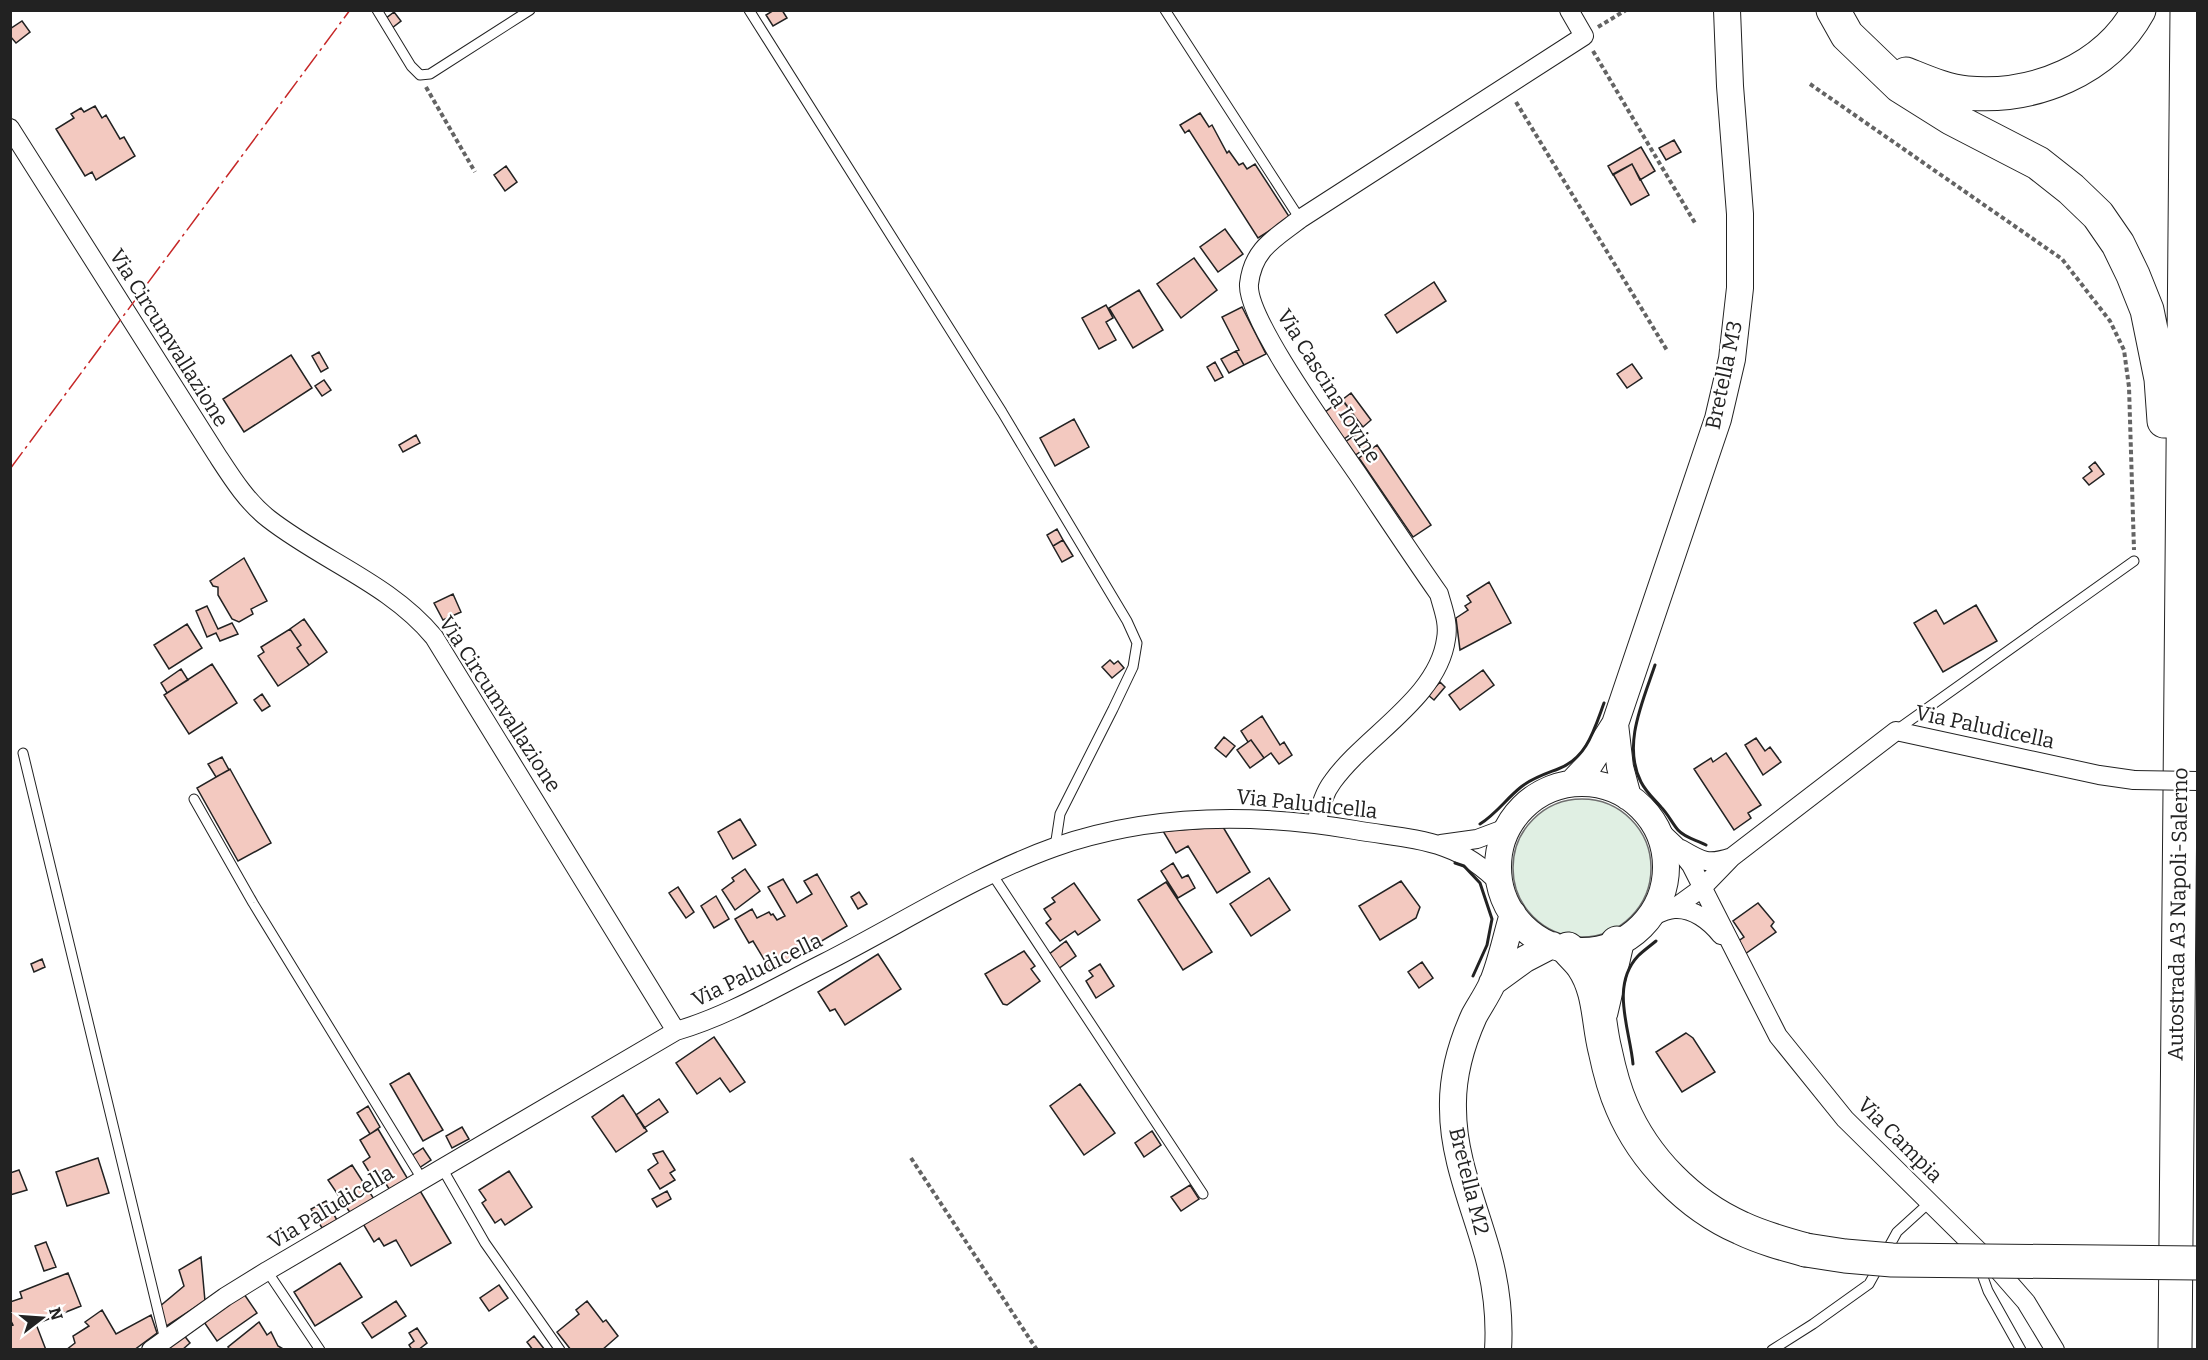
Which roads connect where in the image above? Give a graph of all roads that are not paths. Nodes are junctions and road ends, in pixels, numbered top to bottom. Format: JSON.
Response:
{"nodes":[{"id":1,"x":377,"y":10,"type":"edge"},
{"id":2,"x":530,"y":10,"type":"edge"},
{"id":3,"x":748,"y":10,"type":"edge"},
{"id":4,"x":1165,"y":10,"type":"edge"},
{"id":5,"x":1569,"y":10,"type":"edge"},
{"id":6,"x":1727,"y":10,"type":"edge"},
{"id":7,"x":1833,"y":10,"type":"edge"},
{"id":8,"x":2139,"y":10,"type":"edge"},
{"id":9,"x":2187,"y":10,"type":"edge"},
{"id":10,"x":1872,"y":58,"type":"junction"},
{"id":11,"x":10,"y":128,"type":"edge"},
{"id":12,"x":1300,"y":219,"type":"junction"},
{"id":13,"x":2134,"y":561,"type":"road end"},
{"id":14,"x":1615,"y":724,"type":"junction"},
{"id":15,"x":2180,"y":728,"type":"junction"},
{"id":16,"x":1896,"y":731,"type":"junction"},
{"id":17,"x":22,"y":753,"type":"dead end"},
{"id":18,"x":2198,"y":781,"type":"edge"},
{"id":19,"x":1572,"y":783,"type":"junction"},
{"id":20,"x":1628,"y":797,"type":"junction"},
{"id":21,"x":194,"y":799,"type":"dead end"},
{"id":22,"x":1316,"y":824,"type":"junction"},
{"id":23,"x":1509,"y":826,"type":"junction"},
{"id":24,"x":1655,"y":826,"type":"junction"},
{"id":25,"x":1441,"y":844,"type":"junction"},
{"id":26,"x":1676,"y":846,"type":"junction"},
{"id":27,"x":1055,"y":847,"type":"junction"},
{"id":28,"x":1732,"y":857,"type":"junction"},
{"id":29,"x":992,"y":874,"type":"junction"},
{"id":30,"x":1500,"y":884,"type":"junction"},
{"id":31,"x":1702,"y":888,"type":"junction"},
{"id":32,"x":1673,"y":909,"type":"junction"},
{"id":33,"x":1513,"y":915,"type":"junction"},
{"id":34,"x":1647,"y":919,"type":"junction"},
{"id":35,"x":1617,"y":943,"type":"junction"},
{"id":36,"x":1560,"y":947,"type":"junction"},
{"id":37,"x":1732,"y":948,"type":"junction"},
{"id":38,"x":1492,"y":983,"type":"junction"},
{"id":39,"x":1599,"y":1016,"type":"junction"},
{"id":40,"x":676,"y":1031,"type":"junction"},
{"id":41,"x":442,"y":1167,"type":"junction"},
{"id":42,"x":422,"y":1179,"type":"junction"},
{"id":43,"x":1203,"y":1194,"type":"dead end"},
{"id":44,"x":1930,"y":1202,"type":"junction"},
{"id":45,"x":1970,"y":1242,"type":"junction"},
{"id":46,"x":2198,"y":1263,"type":"edge"},
{"id":47,"x":267,"y":1271,"type":"junction"},
{"id":48,"x":158,"y":1345,"type":"edge"},
{"id":49,"x":321,"y":1350,"type":"edge"},
{"id":50,"x":560,"y":1350,"type":"edge"},
{"id":51,"x":1498,"y":1350,"type":"edge"},
{"id":52,"x":1772,"y":1350,"type":"edge"},
{"id":53,"x":2021,"y":1350,"type":"edge"},
{"id":54,"x":2055,"y":1350,"type":"edge"},
{"id":55,"x":2175,"y":1350,"type":"edge"}],
"edges":[{"from":1,"to":2,"type":"lane"},
{"from":3,"to":27,"type":"lane"},
{"from":4,"to":12,"type":"lane"},
{"from":5,"to":12,"type":"street","name":"Via Cascina Iovine"},
{"from":6,"to":14,"type":"street","name":"Bretella M3"},
{"from":7,"to":10,"type":"highway"},
{"from":8,"to":10,"type":"highway"},
{"from":9,"to":15,"type":"highway","name":"Autostrada A3 Napoli-Salerno"},
{"from":10,"to":15,"type":"highway"},
{"from":11,"to":40,"type":"street","name":"Via Circumvallazione"},
{"from":12,"to":22,"type":"street","name":"Via Cascina Iovine"},
{"from":13,"to":16,"type":"lane"},
{"from":14,"to":19,"type":"street","name":"Bretella M3"},
{"from":14,"to":20,"type":"street","name":"Bretella M3"},
{"from":15,"to":55,"type":"highway","name":"Autostrada A3 Napoli-Salerno"},
{"from":16,"to":18,"type":"street","name":"Via Paludicella","bridge":true},
{"from":16,"to":28,"type":"street","name":"Via Paludicella"},
{"from":17,"to":48,"type":"lane"},
{"from":19,"to":20,"type":"street"},
{"from":19,"to":23,"type":"street"},
{"from":20,"to":24,"type":"street"},
{"from":21,"to":42,"type":"lane"},
{"from":22,"to":25,"type":"street","name":"Via Paludicella"},
{"from":22,"to":27,"type":"street","name":"Via Paludicella"},
{"from":23,"to":25,"type":"street","name":"Via Paludicella"},
{"from":23,"to":30,"type":"street"},
{"from":24,"to":26,"type":"street"},
{"from":24,"to":34,"type":"street"},
{"from":25,"to":30,"type":"street","name":"Via Paludicella"},
{"from":26,"to":28,"type":"street"},
{"from":26,"to":31,"type":"street"},
{"from":27,"to":29,"type":"street","name":"Via Paludicella"},
{"from":28,"to":31,"type":"street","name":"Via Paludicella"},
{"from":29,"to":40,"type":"street","name":"Via Paludicella"},
{"from":29,"to":43,"type":"lane"},
{"from":30,"to":33,"type":"street"},
{"from":31,"to":32,"type":"street","name":"Via Paludicella"},
{"from":31,"to":37,"type":"street"},
{"from":32,"to":34,"type":"street","name":"Via Paludicella"},
{"from":32,"to":37,"type":"street"},
{"from":33,"to":36,"type":"street"},
{"from":33,"to":38,"type":"street","name":"Bretella M2"},
{"from":34,"to":35,"type":"street"},
{"from":35,"to":36,"type":"street"},
{"from":35,"to":39,"type":"highway"},
{"from":36,"to":38,"type":"street","name":"Bretella M2"},
{"from":36,"to":39,"type":"highway"},
{"from":37,"to":44,"type":"street","name":"Via Campia"},
{"from":38,"to":51,"type":"street","name":"Bretella M2"},
{"from":39,"to":46,"type":"highway","bridge":true},
{"from":40,"to":41,"type":"street","name":"Via Paludicella"},
{"from":41,"to":42,"type":"street","name":"Via Paludicella"},
{"from":41,"to":50,"type":"lane"},
{"from":42,"to":47,"type":"street","name":"Via Paludicella"},
{"from":44,"to":45,"type":"street","name":"Via Campia"},
{"from":44,"to":52,"type":"lane"},
{"from":45,"to":53,"type":"lane"},
{"from":45,"to":54,"type":"street","name":"Via Campia"},
{"from":47,"to":48,"type":"street","name":"Via Paludicella"},
{"from":47,"to":49,"type":"lane"}]}
